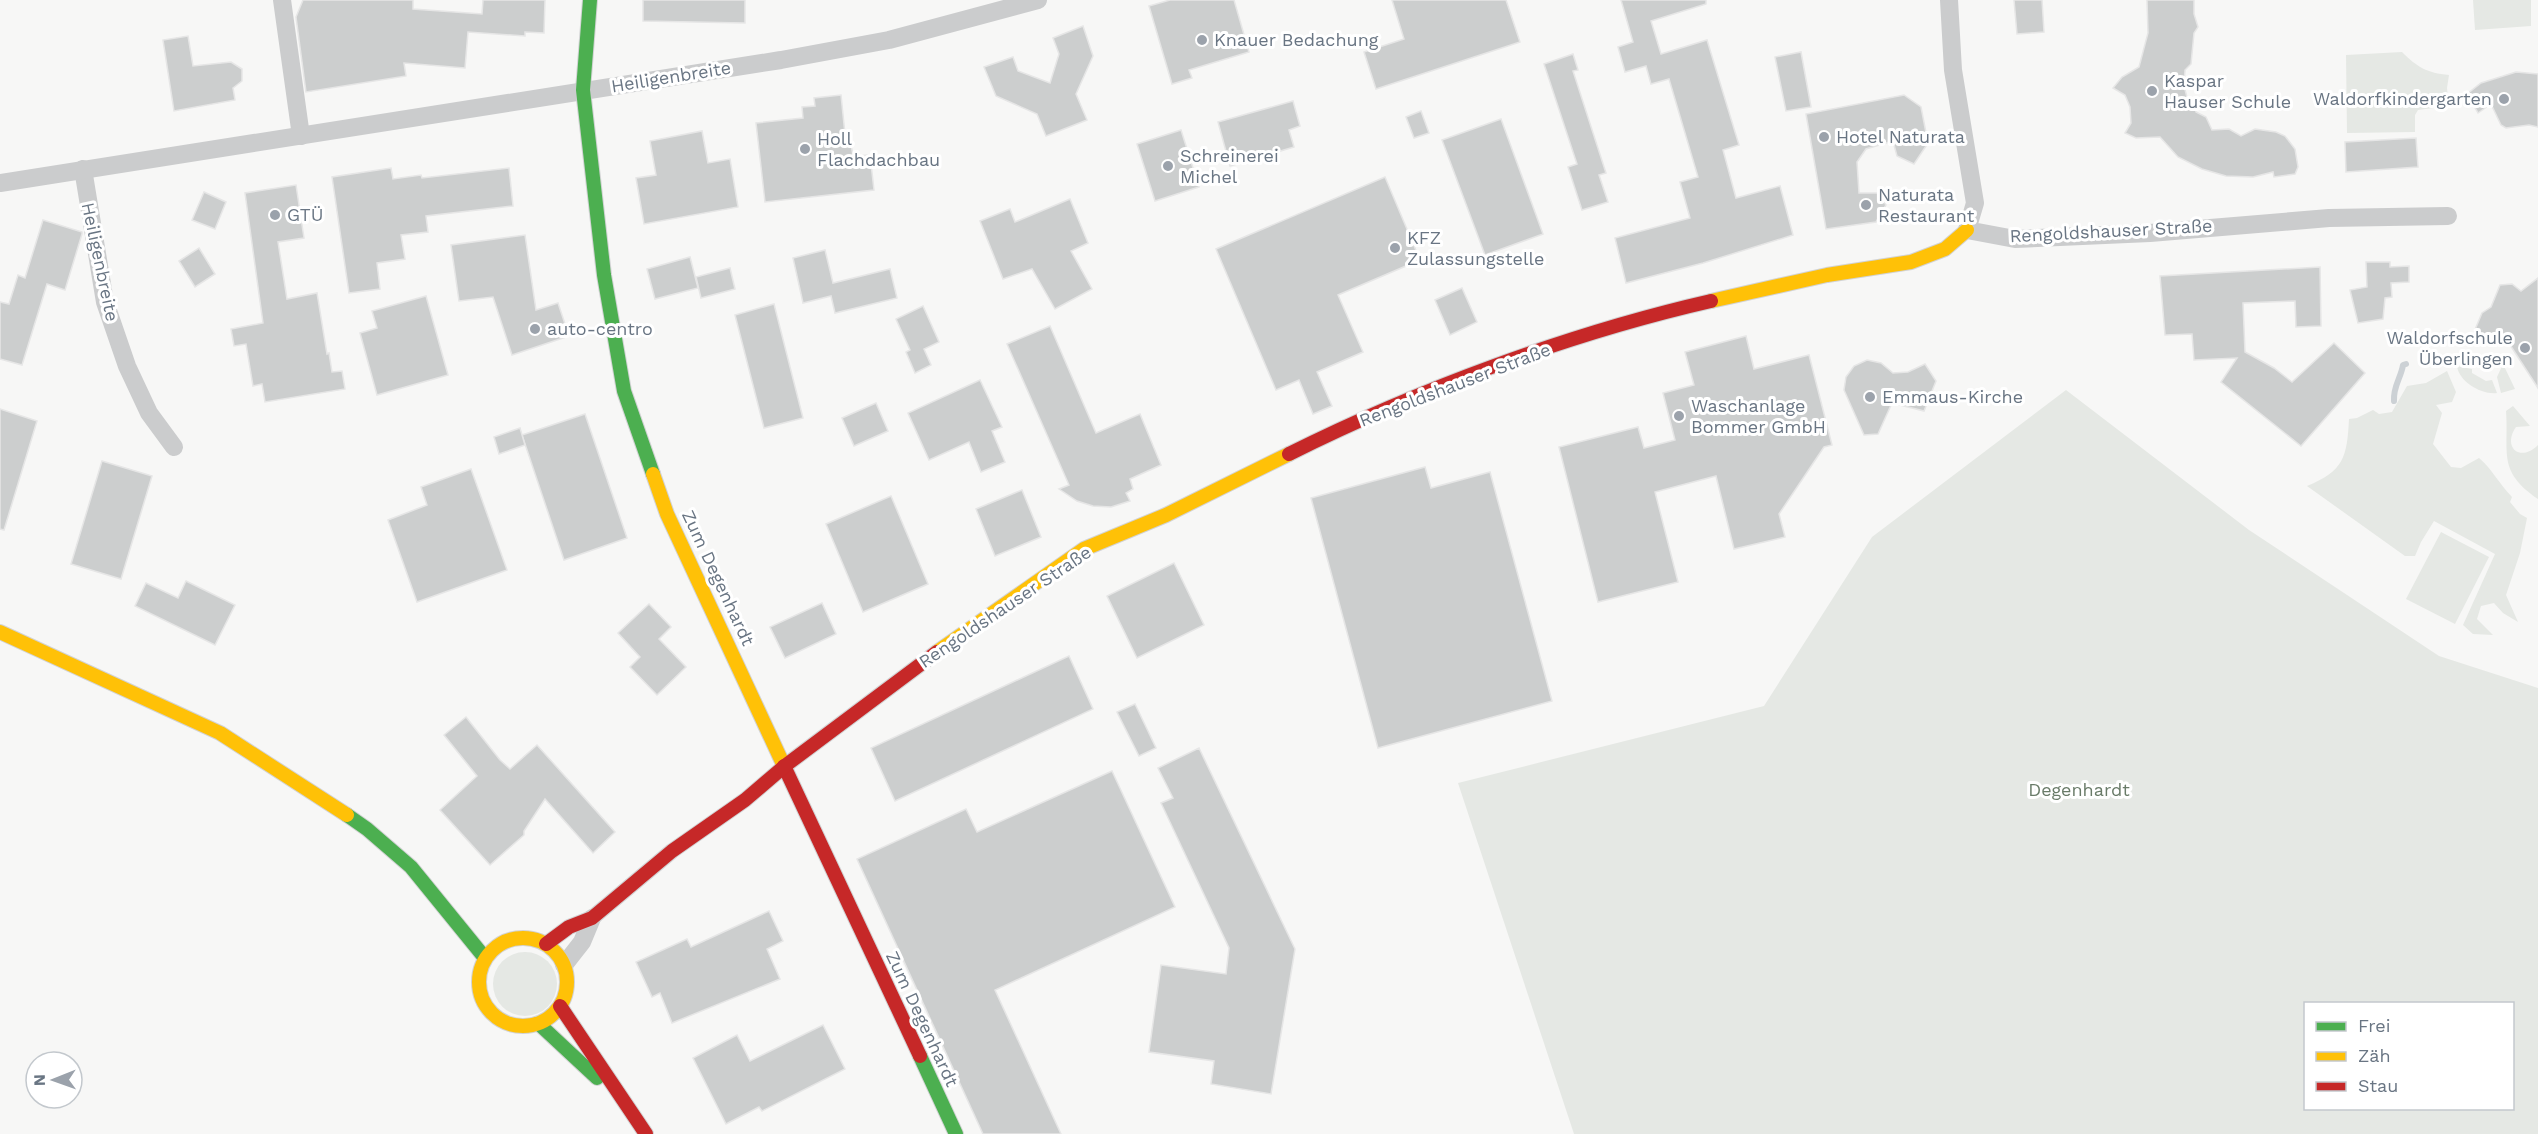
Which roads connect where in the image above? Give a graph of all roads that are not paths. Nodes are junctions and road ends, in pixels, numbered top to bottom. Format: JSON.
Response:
{"nodes":[{"id":1,"x":282,"y":0,"type":"edge"},
{"id":2,"x":590,"y":0,"type":"edge"},
{"id":3,"x":1038,"y":0,"type":"edge"},
{"id":4,"x":1949,"y":0,"type":"edge"},
{"id":5,"x":583,"y":90,"type":"junction"},
{"id":6,"x":301,"y":136,"type":"junction"},
{"id":7,"x":83,"y":169,"type":"junction"},
{"id":8,"x":0,"y":183,"type":"edge"},
{"id":9,"x":2448,"y":216,"type":"dead end"},
{"id":10,"x":1967,"y":230,"type":"junction"},
{"id":11,"x":174,"y":447,"type":"dead end"},
{"id":12,"x":0,"y":632,"type":"edge"},
{"id":13,"x":786,"y":765,"type":"junction"},
{"id":14,"x":411,"y":867,"type":"junction"},
{"id":15,"x":592,"y":918,"type":"junction"},
{"id":16,"x":473,"y":921,"type":"dead end"},
{"id":17,"x":546,"y":944,"type":"junction"},
{"id":18,"x":485,"y":958,"type":"junction"},
{"id":19,"x":564,"y":965,"type":"junction"},
{"id":20,"x":560,"y":1006,"type":"junction"},
{"id":21,"x":539,"y":1024,"type":"junction"},
{"id":22,"x":627,"y":1107,"type":"junction"},
{"id":23,"x":646,"y":1134,"type":"edge"},
{"id":24,"x":956,"y":1134,"type":"edge"}],
"edges":[{"from":1,"to":6,"type":"street"},
{"from":2,"to":5,"type":"street","name":"Zum Degenhardt"},
{"from":3,"to":5,"type":"street","name":"Heiligenbreite"},
{"from":4,"to":10,"type":"street"},
{"from":5,"to":6,"type":"street","name":"Heiligenbreite"},
{"from":5,"to":13,"type":"street","name":"Zum Degenhardt"},
{"from":6,"to":7,"type":"street","name":"Heiligenbreite"},
{"from":7,"to":8,"type":"street","name":"Heiligenbreite"},
{"from":7,"to":11,"type":"street","name":"Heiligenbreite"},
{"from":9,"to":10,"type":"street","name":"Rengoldshauser Straße"},
{"from":10,"to":13,"type":"street","name":"Rengoldshauser Straße"},
{"from":12,"to":14,"type":"street"},
{"from":13,"to":15,"type":"street","name":"Rengoldshauser Straße"},
{"from":13,"to":24,"type":"street","name":"Zum Degenhardt"},
{"from":14,"to":16,"type":"street"},
{"from":14,"to":18,"type":"street"},
{"from":15,"to":17,"type":"street","name":"Rengoldshauser Straße"},
{"from":15,"to":19,"type":"street","name":"Rengoldshauser Straße"},
{"from":17,"to":18,"type":"street"},
{"from":17,"to":19,"type":"street"},
{"from":18,"to":21,"type":"street"},
{"from":19,"to":20,"type":"street"},
{"from":20,"to":21,"type":"street"},
{"from":20,"to":22,"type":"street"},
{"from":21,"to":22,"type":"street"},
{"from":22,"to":23,"type":"street"}]}
